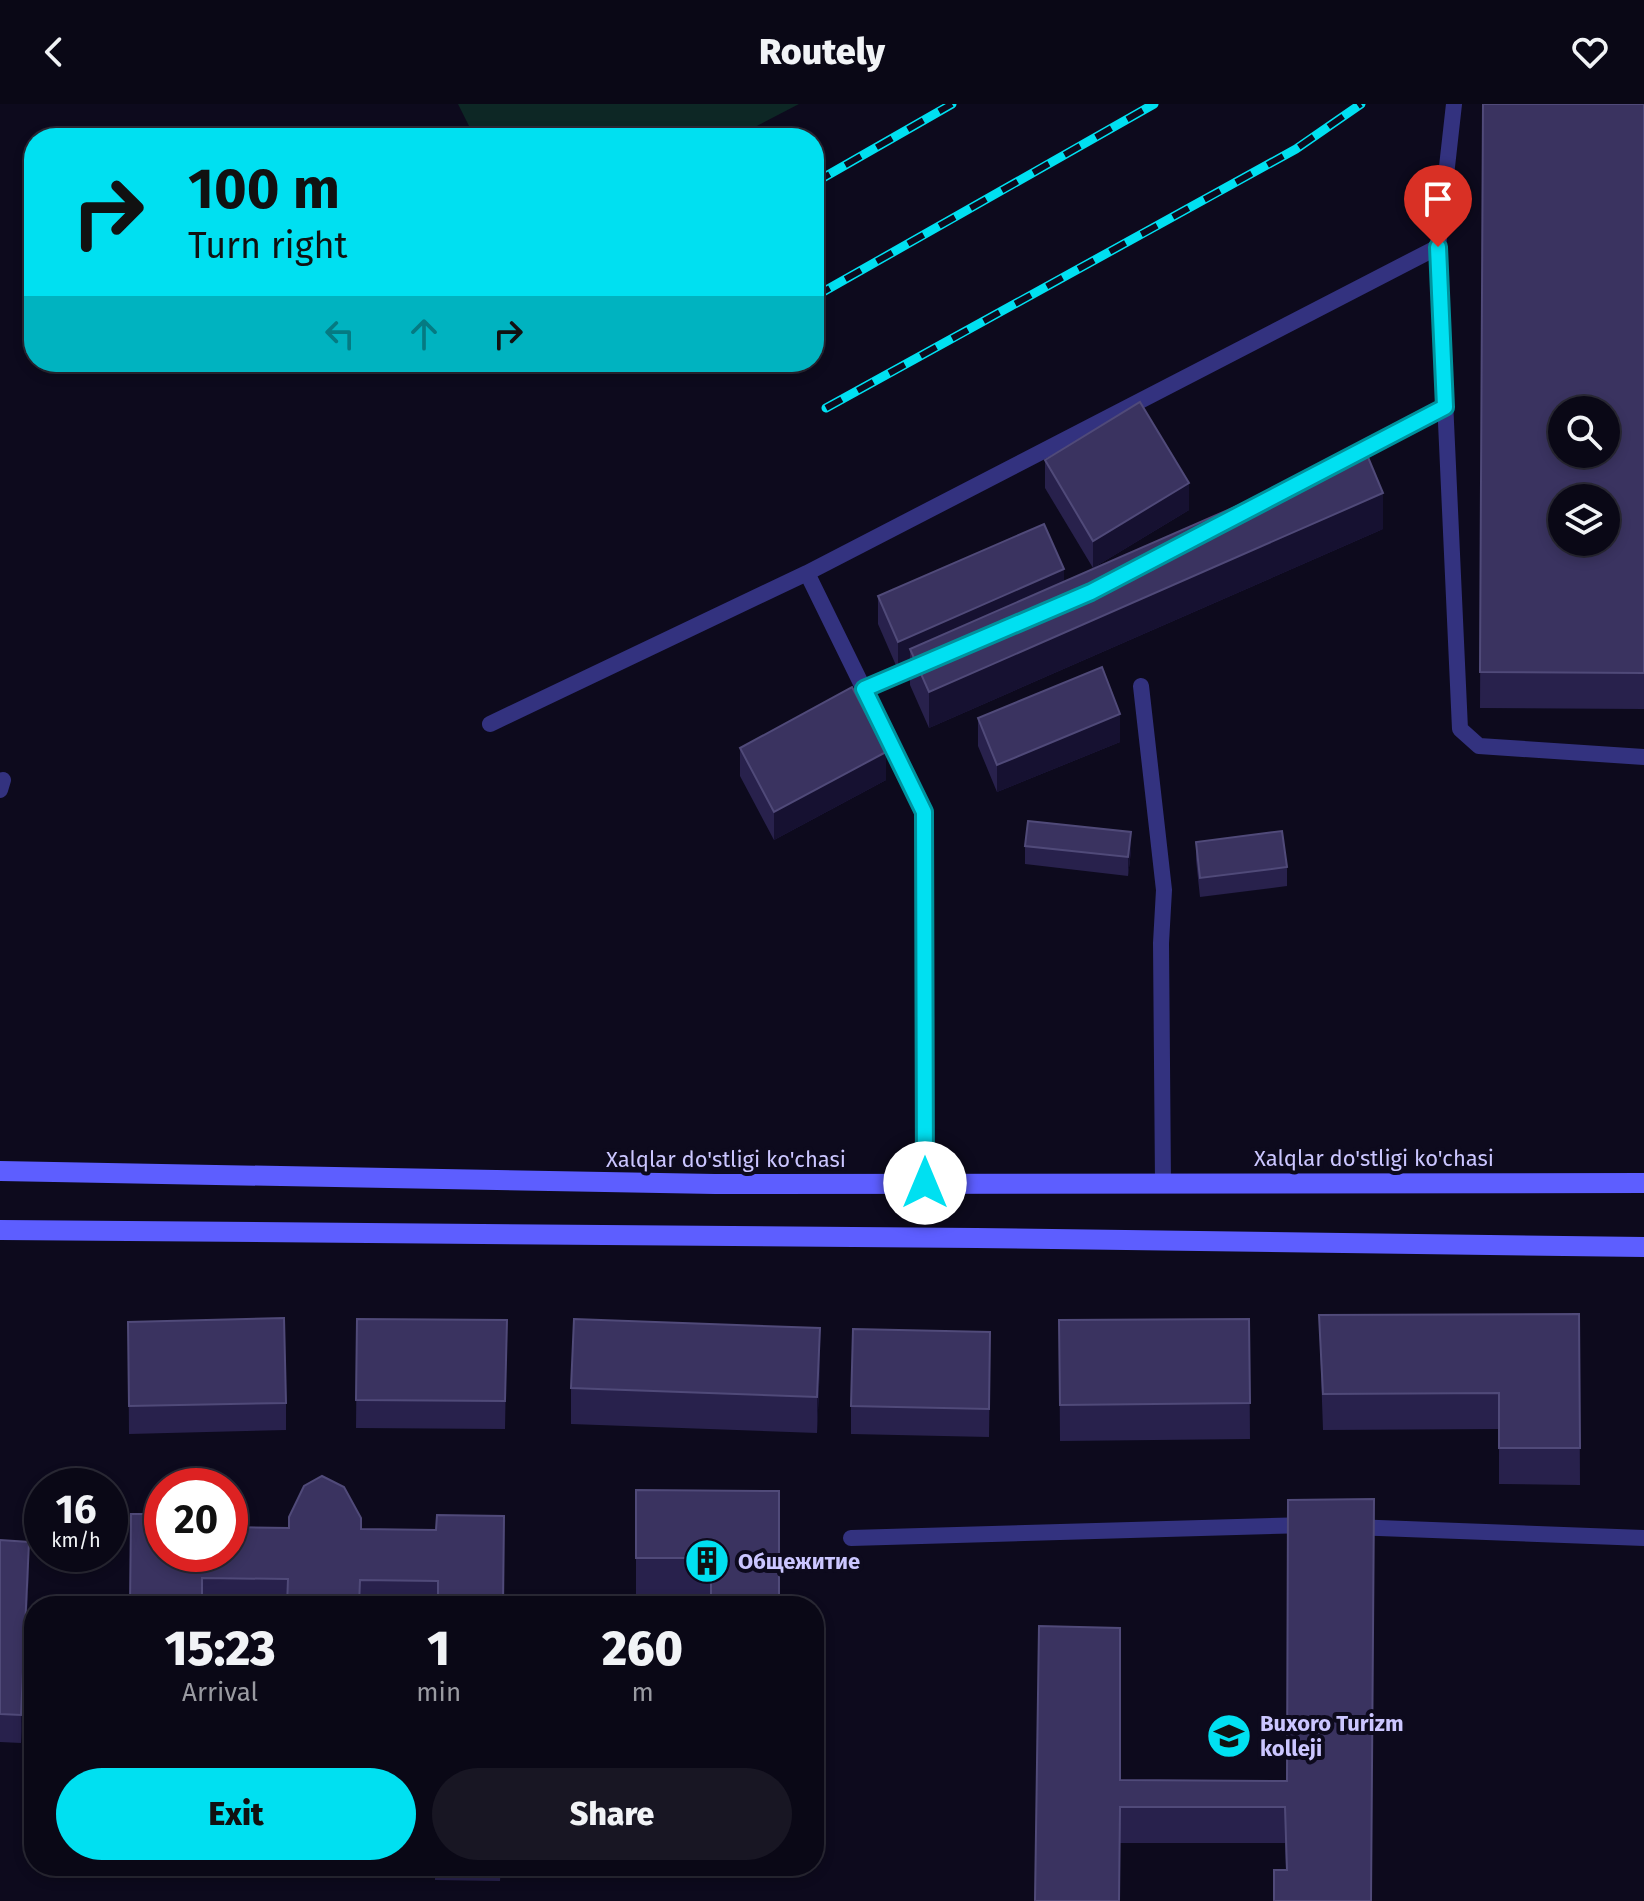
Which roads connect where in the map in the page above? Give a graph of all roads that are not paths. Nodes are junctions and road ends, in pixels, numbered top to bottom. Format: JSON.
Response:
{"nodes":[{"id":1,"x":1454,"y":104,"type":"edge"},
{"id":2,"x":1438,"y":247,"type":"junction"},
{"id":3,"x":1445,"y":407,"type":"junction"},
{"id":4,"x":1317,"y":473,"type":"edge"},
{"id":5,"x":807,"y":573,"type":"junction"},
{"id":6,"x":949,"y":653,"type":"edge"},
{"id":7,"x":1141,"y":686,"type":"dead end"},
{"id":8,"x":864,"y":689,"type":"junction"},
{"id":9,"x":490,"y":724,"type":"dead end"},
{"id":10,"x":1644,"y":757,"type":"edge"},
{"id":11,"x":0,"y":1171,"type":"edge"},
{"id":12,"x":925,"y":1183,"type":"junction"},
{"id":13,"x":1163,"y":1183,"type":"junction"},
{"id":14,"x":1644,"y":1183,"type":"edge"},
{"id":15,"x":0,"y":1230,"type":"edge"},
{"id":16,"x":1644,"y":1247,"type":"edge"},
{"id":17,"x":851,"y":1538,"type":"dead end"},
{"id":18,"x":1644,"y":1538,"type":"edge"}],
"edges":[{"from":1,"to":2,"type":"lane"},
{"from":2,"to":3,"type":"lane"},
{"from":2,"to":5,"type":"lane"},
{"from":3,"to":4,"type":"lane"},
{"from":3,"to":10,"type":"lane"},
{"from":5,"to":8,"type":"lane"},
{"from":5,"to":9,"type":"lane"},
{"from":6,"to":8,"type":"lane"},
{"from":7,"to":13,"type":"lane"},
{"from":8,"to":12,"type":"lane"},
{"from":11,"to":12,"type":"main road","name":"Xalqlar do'stligi ko'chasi"},
{"from":12,"to":13,"type":"main road","name":"Xalqlar do'stligi ko'chasi"},
{"from":13,"to":14,"type":"main road","name":"Xalqlar do'stligi ko'chasi"},
{"from":15,"to":16,"type":"main road"},
{"from":17,"to":18,"type":"lane"}]}
